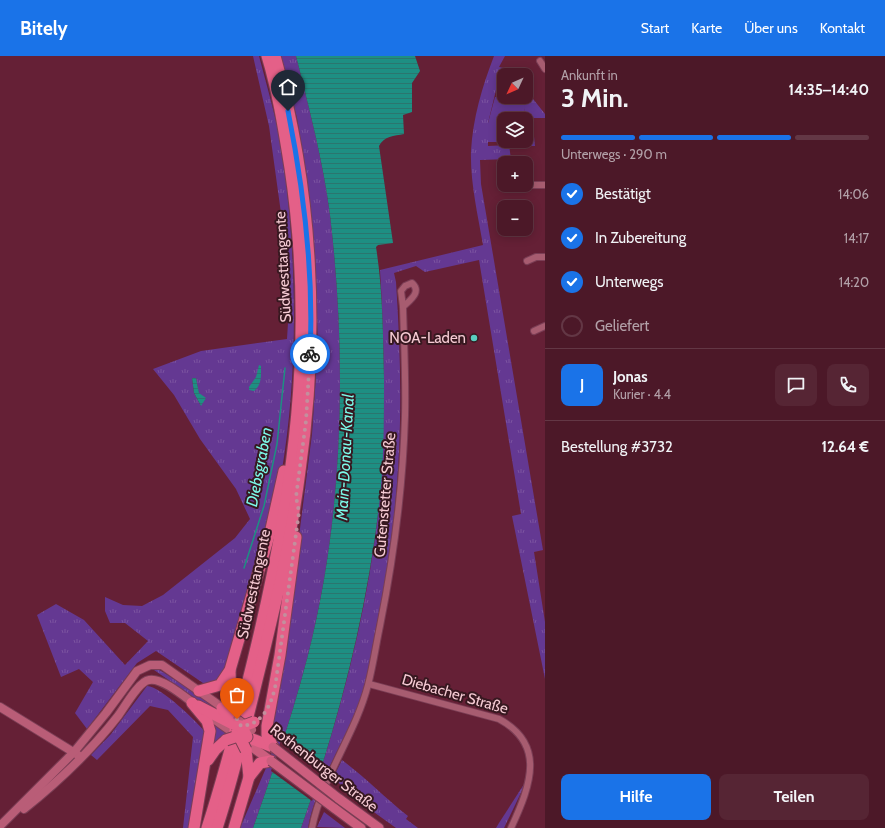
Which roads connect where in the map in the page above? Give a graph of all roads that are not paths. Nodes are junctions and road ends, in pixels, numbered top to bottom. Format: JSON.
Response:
{"nodes":[{"id":1,"x":267,"y":56,"type":"edge"},
{"id":2,"x":275,"y":56,"type":"edge"},
{"id":3,"x":540,"y":61,"type":"dead end"},
{"id":4,"x":545,"y":69,"type":"edge"},
{"id":5,"x":533,"y":185,"type":"edge"},
{"id":6,"x":545,"y":185,"type":"edge"},
{"id":7,"x":545,"y":256,"type":"edge"},
{"id":8,"x":527,"y":261,"type":"dead end"},
{"id":9,"x":403,"y":307,"type":"dead end"},
{"id":10,"x":545,"y":326,"type":"edge"},
{"id":11,"x":534,"y":331,"type":"dead end"},
{"id":12,"x":297,"y":426,"type":"junction"},
{"id":13,"x":296,"y":497,"type":"junction"},
{"id":14,"x":230,"y":670,"type":"junction"},
{"id":15,"x":369,"y":684,"type":"junction"},
{"id":16,"x":199,"y":690,"type":"junction"},
{"id":17,"x":272,"y":701,"type":"junction"},
{"id":18,"x":192,"y":703,"type":"junction"},
{"id":19,"x":0,"y":707,"type":"edge"},
{"id":20,"x":222,"y":708,"type":"joint"},
{"id":21,"x":240,"y":730,"type":"junction"},
{"id":22,"x":273,"y":747,"type":"junction"},
{"id":23,"x":74,"y":752,"type":"junction"},
{"id":24,"x":82,"y":758,"type":"junction"},
{"id":25,"x":267,"y":759,"type":"junction"},
{"id":26,"x":206,"y":765,"type":"junction"},
{"id":27,"x":250,"y":777,"type":"junction"},
{"id":28,"x":12,"y":816,"type":"junction"},
{"id":29,"x":0,"y":826,"type":"edge"},
{"id":30,"x":194,"y":828,"type":"edge"},
{"id":31,"x":207,"y":828,"type":"edge"},
{"id":32,"x":217,"y":828,"type":"edge"},
{"id":33,"x":234,"y":828,"type":"edge"},
{"id":34,"x":312,"y":828,"type":"edge"},
{"id":35,"x":361,"y":828,"type":"edge"},
{"id":36,"x":379,"y":828,"type":"edge"},
{"id":37,"x":510,"y":828,"type":"edge"}],
"edges":[{"from":1,"to":12,"type":"highway","name":"Südwesttangente"},
{"from":2,"to":13,"type":"highway","name":"Südwesttangente"},
{"from":3,"to":4,"type":"street"},
{"from":5,"to":6,"type":"street"},
{"from":7,"to":8,"type":"street"},
{"from":9,"to":15,"type":"street","name":"Gutenstetter Straße"},
{"from":10,"to":11,"type":"street"},
{"from":12,"to":14,"type":"highway"},
{"from":12,"to":31,"type":"highway","name":"Südwesttangente"},
{"from":13,"to":17,"type":"highway"},
{"from":13,"to":32,"type":"highway","name":"Südwesttangente"},
{"from":14,"to":16,"type":"highway"},
{"from":14,"to":21,"type":"highway"},
{"from":15,"to":34,"type":"street","name":"Gutenstetter Straße"},
{"from":15,"to":37,"type":"street","name":"Diebacher Straße"},
{"from":16,"to":20,"type":"main road"},
{"from":16,"to":23,"type":"main road"},
{"from":17,"to":21,"type":"highway"},
{"from":17,"to":22,"type":"highway"},
{"from":18,"to":21,"type":"highway"},
{"from":18,"to":24,"type":"main road"},
{"from":18,"to":26,"type":"highway"},
{"from":19,"to":23,"type":"main road"},
{"from":20,"to":21,"type":"highway"},
{"from":21,"to":22,"type":"highway"},
{"from":21,"to":25,"type":"highway"},
{"from":21,"to":26,"type":"highway"},
{"from":21,"to":27,"type":"highway"},
{"from":22,"to":36,"type":"main road","name":"Rothenburger Straße","bridge":true},
{"from":23,"to":24,"type":"main road"},
{"from":23,"to":28,"type":"main road"},
{"from":24,"to":28,"type":"main road"},
{"from":25,"to":27,"type":"highway"},
{"from":25,"to":35,"type":"main road","name":"Rothenburger Straße","bridge":true},
{"from":26,"to":30,"type":"highway"},
{"from":27,"to":33,"type":"highway"},
{"from":28,"to":29,"type":"main road"}]}
